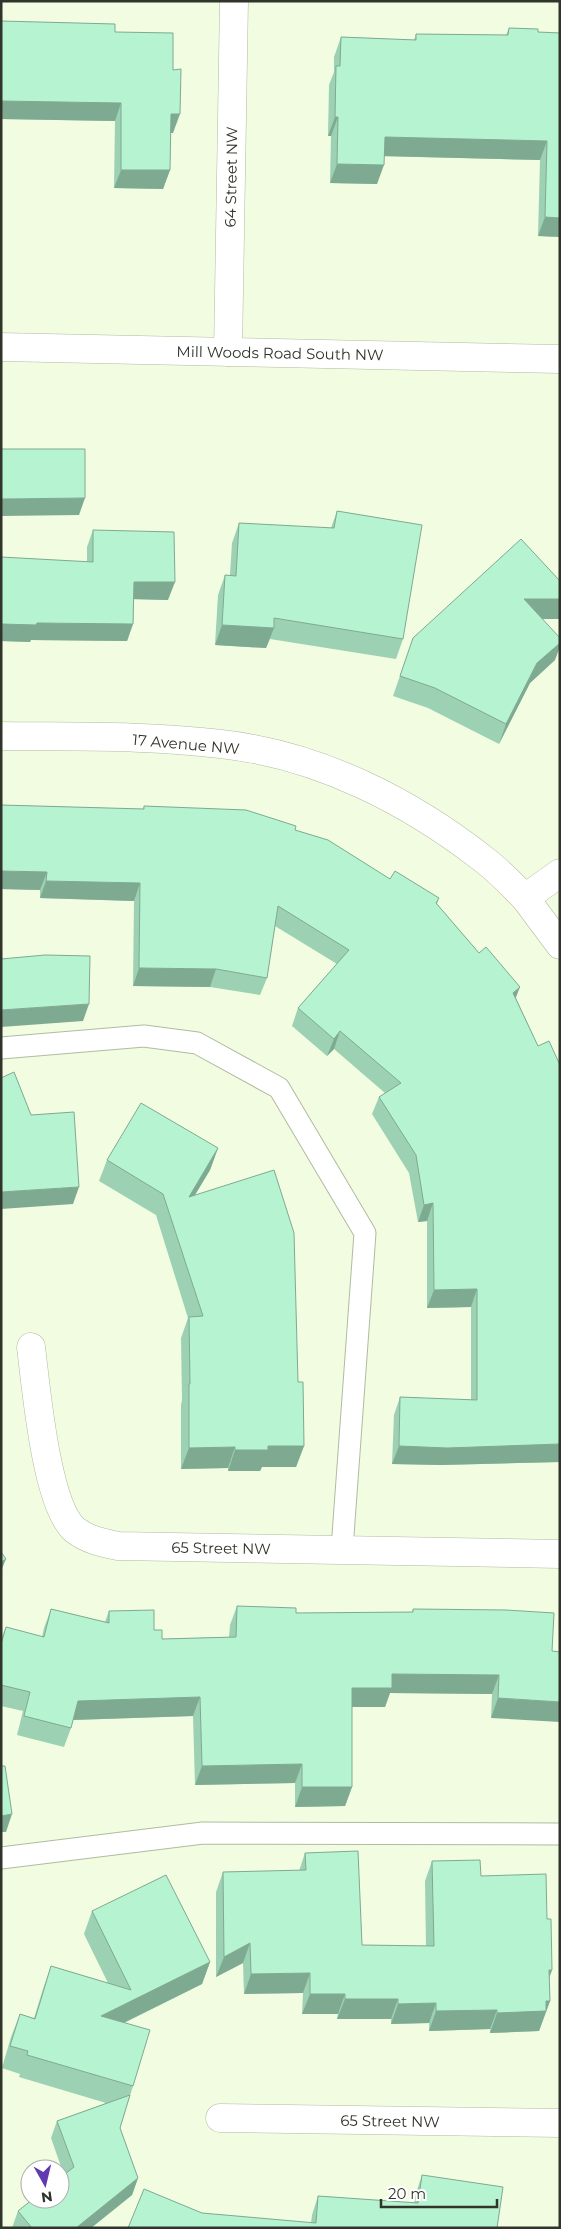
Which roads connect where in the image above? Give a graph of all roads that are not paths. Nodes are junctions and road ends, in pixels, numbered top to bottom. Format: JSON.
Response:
{"nodes":[{"id":1,"x":234,"y":1,"type":"edge"},
{"id":2,"x":1,"y":347,"type":"edge"},
{"id":3,"x":228,"y":352,"type":"junction"},
{"id":4,"x":560,"y":359,"type":"edge"},
{"id":5,"x":1,"y":736,"type":"edge"},
{"id":6,"x":560,"y":873,"type":"edge"},
{"id":7,"x":525,"y":898,"type":"junction"},
{"id":8,"x":560,"y":945,"type":"edge"},
{"id":9,"x":1,"y":1048,"type":"edge"},
{"id":10,"x":31,"y":1347,"type":"dead end"},
{"id":11,"x":342,"y":1549,"type":"junction"},
{"id":12,"x":560,"y":1554,"type":"edge"},
{"id":13,"x":560,"y":1834,"type":"edge"},
{"id":14,"x":1,"y":1858,"type":"edge"},
{"id":15,"x":220,"y":2118,"type":"dead end"},
{"id":16,"x":560,"y":2123,"type":"edge"}],
"edges":[{"from":1,"to":3,"type":"street","name":"64 Street NW"},
{"from":2,"to":3,"type":"street","name":"Mill Woods Road South NW"},
{"from":3,"to":4,"type":"street","name":"Mill Woods Road South NW"},
{"from":5,"to":7,"type":"street","name":"17 Avenue NW"},
{"from":6,"to":7,"type":"street"},
{"from":7,"to":8,"type":"street"},
{"from":9,"to":11,"type":"lane"},
{"from":10,"to":11,"type":"street","name":"65 Street NW"},
{"from":11,"to":12,"type":"street","name":"65 Street NW"},
{"from":13,"to":14,"type":"lane"},
{"from":15,"to":16,"type":"street","name":"65 Street NW"}]}
